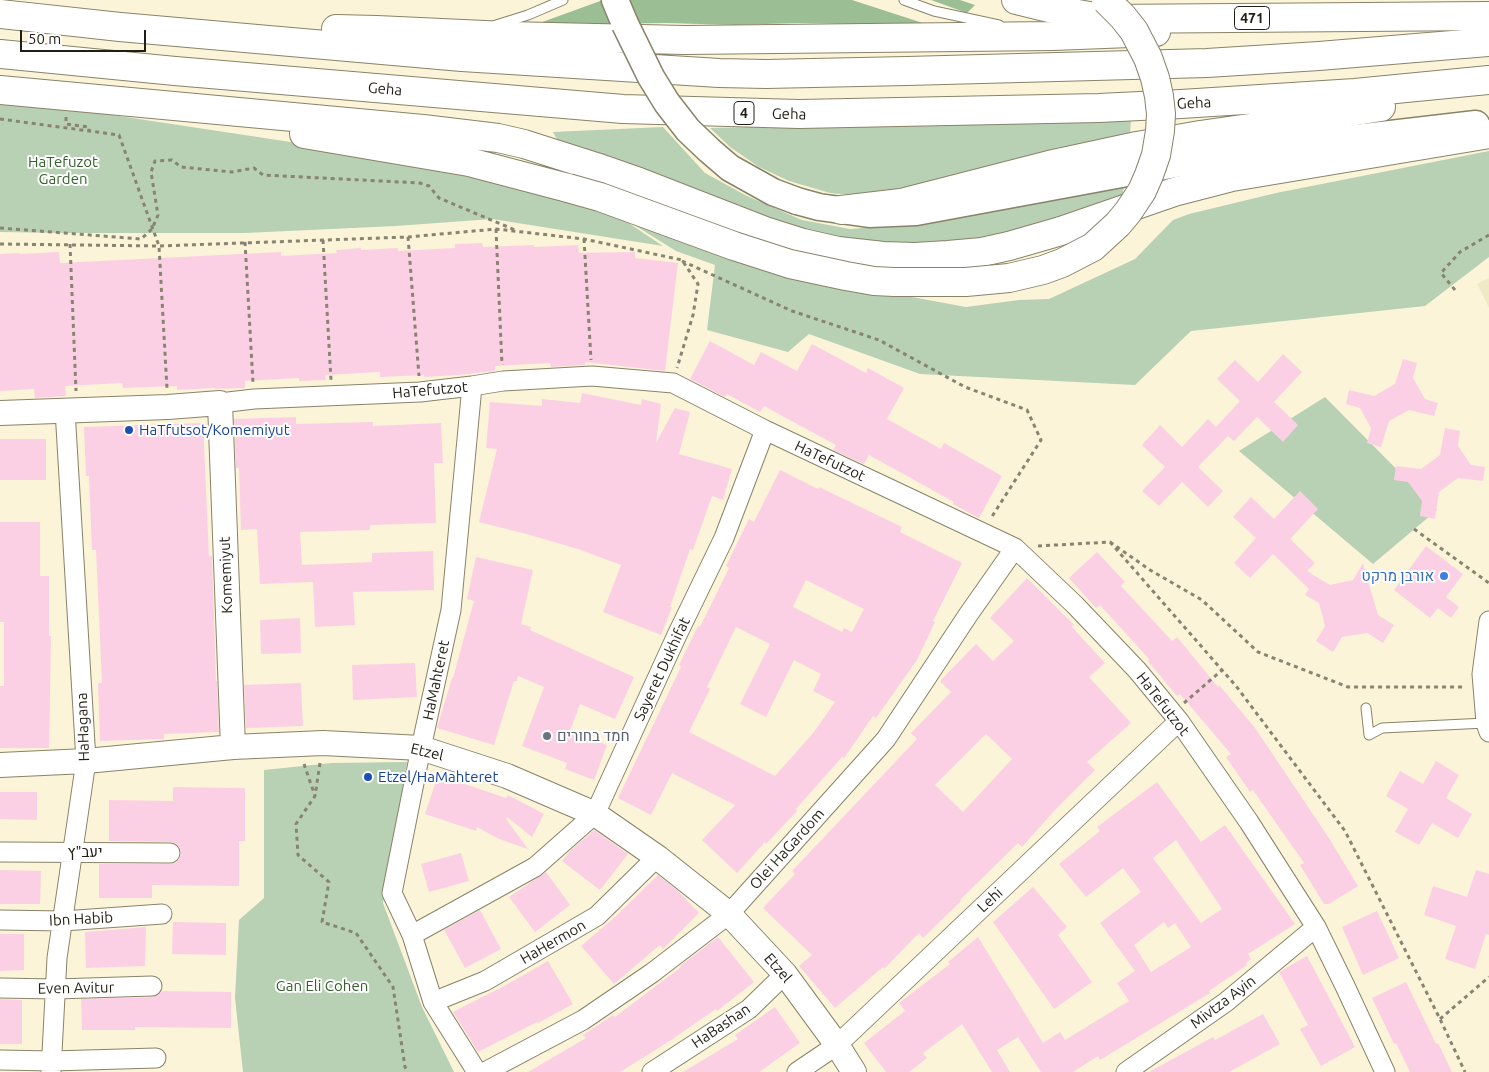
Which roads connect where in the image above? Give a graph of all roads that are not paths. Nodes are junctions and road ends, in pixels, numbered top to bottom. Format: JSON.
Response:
{"nodes":[{"id":1,"x":563,"y":0,"type":"edge"},
{"id":2,"x":615,"y":0,"type":"edge"},
{"id":3,"x":904,"y":0,"type":"edge"},
{"id":4,"x":1016,"y":0,"type":"edge"},
{"id":5,"x":1106,"y":0,"type":"edge"},
{"id":6,"x":0,"y":14,"type":"edge"},
{"id":7,"x":1489,"y":17,"type":"edge"},
{"id":8,"x":120,"y":26,"type":"junction"},
{"id":9,"x":454,"y":33,"type":"junction"},
{"id":10,"x":1053,"y":36,"type":"junction"},
{"id":11,"x":1489,"y":42,"type":"edge"},
{"id":12,"x":0,"y":54,"type":"edge"},
{"id":13,"x":1489,"y":80,"type":"edge"},
{"id":14,"x":0,"y":90,"type":"edge"},
{"id":15,"x":1489,"y":90,"type":"edge"},
{"id":16,"x":90,"y":98,"type":"junction"},
{"id":17,"x":1489,"y":123,"type":"edge"},
{"id":18,"x":1489,"y":134,"type":"edge"},
{"id":19,"x":840,"y":210,"type":"junction"},
{"id":20,"x":472,"y":386,"type":"junction"},
{"id":21,"x":220,"y":403,"type":"junction"},
{"id":22,"x":71,"y":410,"type":"junction"},
{"id":23,"x":0,"y":413,"type":"edge"},
{"id":24,"x":765,"y":430,"type":"junction"},
{"id":25,"x":1015,"y":548,"type":"junction"},
{"id":26,"x":1489,"y":621,"type":"edge"},
{"id":27,"x":1366,"y":708,"type":"dead end"},
{"id":28,"x":1176,"y":718,"type":"junction"},
{"id":29,"x":1487,"y":727,"type":"edge"},
{"id":30,"x":233,"y":747,"type":"junction"},
{"id":31,"x":421,"y":748,"type":"junction"},
{"id":32,"x":86,"y":761,"type":"junction"},
{"id":33,"x":0,"y":765,"type":"edge"},
{"id":34,"x":594,"y":814,"type":"junction"},
{"id":35,"x":0,"y":852,"type":"edge"},
{"id":36,"x":73,"y":852,"type":"junction"},
{"id":37,"x":170,"y":853,"type":"dead end"},
{"id":38,"x":657,"y":858,"type":"junction"},
{"id":39,"x":162,"y":914,"type":"dead end"},
{"id":40,"x":729,"y":914,"type":"junction"},
{"id":41,"x":0,"y":920,"type":"edge"},
{"id":42,"x":63,"y":922,"type":"junction"},
{"id":43,"x":1316,"y":927,"type":"junction"},
{"id":44,"x":412,"y":936,"type":"junction"},
{"id":45,"x":785,"y":974,"type":"junction"},
{"id":46,"x":152,"y":986,"type":"dead end"},
{"id":47,"x":0,"y":988,"type":"edge"},
{"id":48,"x":56,"y":988,"type":"junction"},
{"id":49,"x":433,"y":1002,"type":"junction"},
{"id":50,"x":838,"y":1045,"type":"junction"},
{"id":51,"x":156,"y":1058,"type":"dead end"},
{"id":52,"x":0,"y":1060,"type":"edge"},
{"id":53,"x":51,"y":1067,"type":"edge"},
{"id":54,"x":477,"y":1072,"type":"edge"},
{"id":55,"x":485,"y":1072,"type":"edge"},
{"id":56,"x":652,"y":1072,"type":"edge"},
{"id":57,"x":797,"y":1072,"type":"edge"},
{"id":58,"x":854,"y":1072,"type":"edge"},
{"id":59,"x":1126,"y":1072,"type":"edge"},
{"id":60,"x":1384,"y":1072,"type":"edge"}],
"edges":[{"from":1,"to":9,"type":"lane"},
{"from":2,"to":19,"type":"main road","bridge":true},
{"from":3,"to":10,"type":"lane"},
{"from":4,"to":7,"type":"highway","number":"471"},
{"from":5,"to":16,"type":"highway","bridge":true},
{"from":6,"to":8,"type":"highway"},
{"from":7,"to":10,"type":"highway"},
{"from":8,"to":9,"type":"highway"},
{"from":8,"to":11,"type":"highway"},
{"from":9,"to":10,"type":"highway"},
{"from":12,"to":13,"type":"highway","name":"Geha","number":"4"},
{"from":14,"to":16,"type":"highway"},
{"from":15,"to":19,"type":"highway"},
{"from":16,"to":18,"type":"highway"},
{"from":17,"to":19,"type":"main road"},
{"from":20,"to":21,"type":"street","name":"HaTefutzot"},
{"from":20,"to":24,"type":"street","name":"HaTefutzot"},
{"from":20,"to":31,"type":"street","name":"HaMahteret"},
{"from":21,"to":22,"type":"street","name":"HaTefutzot"},
{"from":21,"to":30,"type":"street","name":"Komemiyut"},
{"from":22,"to":23,"type":"street","name":"HaTefutzot"},
{"from":22,"to":32,"type":"street","name":"HaHagana"},
{"from":24,"to":25,"type":"street","name":"HaTefutzot"},
{"from":24,"to":34,"type":"street","name":"Sayeret Dukhifat"},
{"from":25,"to":28,"type":"street","name":"HaTefutzot"},
{"from":25,"to":40,"type":"street","name":"Olei HaGardom"},
{"from":26,"to":29,"type":"street"},
{"from":27,"to":29,"type":"lane"},
{"from":28,"to":43,"type":"street","name":"HaTefutzot"},
{"from":28,"to":50,"type":"street","name":"Lehi"},
{"from":30,"to":31,"type":"street","name":"Etzel"},
{"from":30,"to":32,"type":"street","name":"Etzel"},
{"from":31,"to":34,"type":"street","name":"Etzel"},
{"from":31,"to":44,"type":"street","name":"HaMahteret"},
{"from":32,"to":33,"type":"street","name":"Etzel"},
{"from":32,"to":36,"type":"street","name":"HaHagana"},
{"from":34,"to":38,"type":"street","name":"Etzel"},
{"from":34,"to":44,"type":"street","name":"Sayeret Dukhifat"},
{"from":35,"to":36,"type":"street","name":"יעב\"ץ"},
{"from":36,"to":37,"type":"street","name":"יעב\"ץ"},
{"from":36,"to":42,"type":"street","name":"HaHagana"},
{"from":38,"to":40,"type":"street","name":"Etzel"},
{"from":38,"to":49,"type":"street","name":"HaHermon"},
{"from":39,"to":42,"type":"street","name":"Ibn Habib"},
{"from":40,"to":45,"type":"street","name":"Etzel"},
{"from":40,"to":55,"type":"street","name":"Olei HaGardom"},
{"from":41,"to":42,"type":"street","name":"Ibn Habib"},
{"from":42,"to":48,"type":"street","name":"HaHagana"},
{"from":43,"to":59,"type":"street","name":"Mivtza Ayin"},
{"from":43,"to":60,"type":"street","name":"HaTefutzot"},
{"from":44,"to":49,"type":"street","name":"HaMahteret"},
{"from":45,"to":50,"type":"street","name":"Etzel"},
{"from":45,"to":56,"type":"street","name":"HaBashan"},
{"from":46,"to":48,"type":"street","name":"Even Avitur"},
{"from":47,"to":48,"type":"street","name":"Even Avitur"},
{"from":48,"to":53,"type":"street","name":"HaHagana"},
{"from":49,"to":54,"type":"street","name":"HaMahteret"},
{"from":50,"to":57,"type":"street","name":"Lehi"},
{"from":50,"to":58,"type":"street","name":"Etzel"},
{"from":51,"to":53,"type":"street"},
{"from":52,"to":53,"type":"street"}]}
